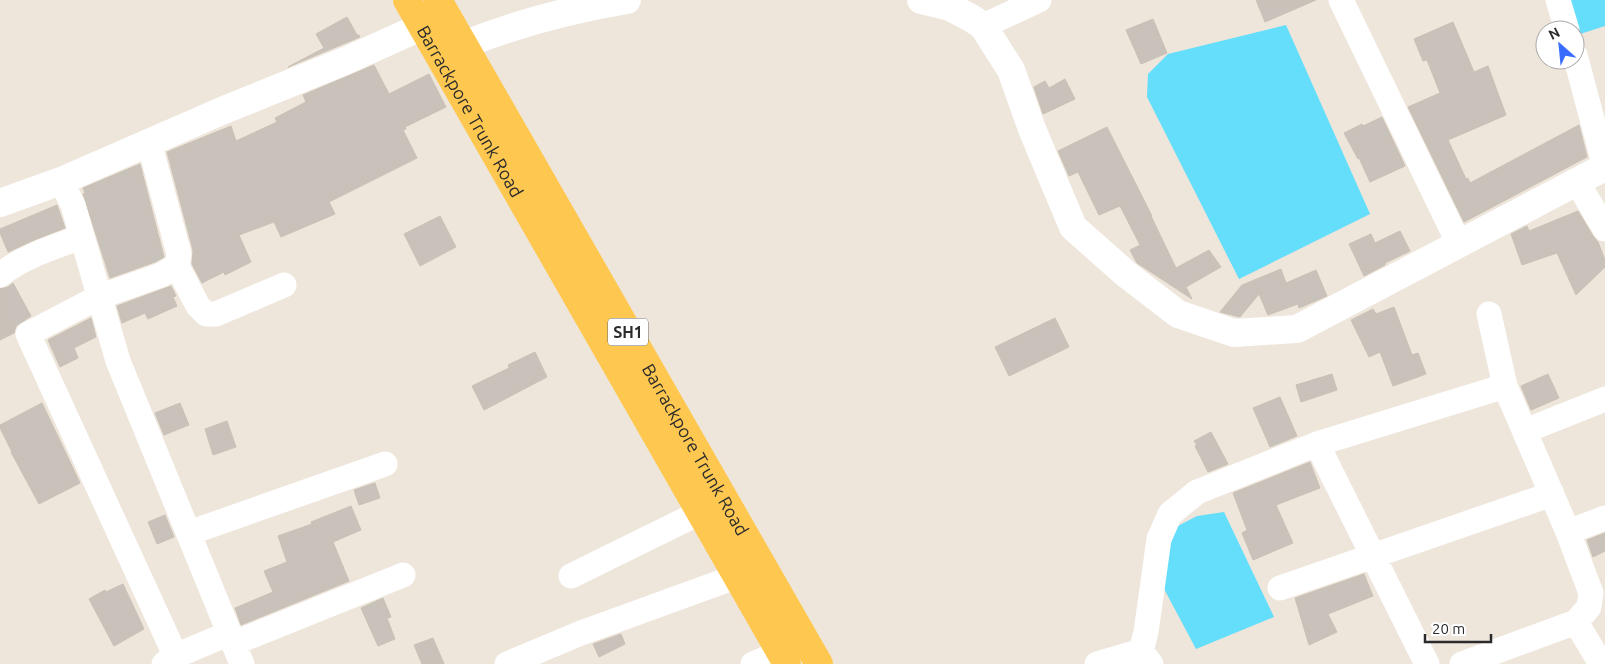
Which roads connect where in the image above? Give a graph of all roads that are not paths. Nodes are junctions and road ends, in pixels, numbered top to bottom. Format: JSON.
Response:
{"nodes":[{"id":1,"x":407,"y":0,"type":"edge"},
{"id":2,"x":627,"y":0,"type":"edge"},
{"id":3,"x":921,"y":0,"type":"edge"},
{"id":4,"x":1039,"y":0,"type":"edge"},
{"id":5,"x":1341,"y":0,"type":"edge"},
{"id":6,"x":1558,"y":0,"type":"edge"},
{"id":7,"x":442,"y":8,"type":"edge"},
{"id":8,"x":972,"y":15,"type":"edge"},
{"id":9,"x":1564,"y":20,"type":"edge"},
{"id":10,"x":422,"y":25,"type":"junction"},
{"id":11,"x":463,"y":45,"type":"junction"},
{"id":12,"x":1579,"y":70,"type":"edge"},
{"id":13,"x":149,"y":142,"type":"junction"},
{"id":14,"x":1605,"y":167,"type":"edge"},
{"id":15,"x":61,"y":181,"type":"junction"},
{"id":16,"x":1577,"y":182,"type":"junction"},
{"id":17,"x":0,"y":203,"type":"edge"},
{"id":18,"x":1605,"y":229,"type":"edge"},
{"id":19,"x":82,"y":237,"type":"junction"},
{"id":20,"x":1459,"y":244,"type":"junction"},
{"id":21,"x":177,"y":266,"type":"junction"},
{"id":22,"x":0,"y":275,"type":"edge"},
{"id":23,"x":284,"y":286,"type":"dead end"},
{"id":24,"x":99,"y":296,"type":"junction"},
{"id":25,"x":1489,"y":314,"type":"dead end"},
{"id":26,"x":1505,"y":386,"type":"junction"},
{"id":27,"x":1605,"y":398,"type":"edge"},
{"id":28,"x":1525,"y":431,"type":"junction"},
{"id":29,"x":1317,"y":444,"type":"junction"},
{"id":30,"x":385,"y":464,"type":"dead end"},
{"id":31,"x":1552,"y":494,"type":"junction"},
{"id":32,"x":701,"y":512,"type":"junction"},
{"id":33,"x":1605,"y":518,"type":"edge"},
{"id":34,"x":1568,"y":532,"type":"junction"},
{"id":35,"x":189,"y":533,"type":"junction"},
{"id":36,"x":1373,"y":555,"type":"junction"},
{"id":37,"x":403,"y":575,"type":"dead end"},
{"id":38,"x":570,"y":576,"type":"dead end"},
{"id":39,"x":738,"y":576,"type":"junction"},
{"id":40,"x":1280,"y":588,"type":"dead end"},
{"id":41,"x":1598,"y":590,"type":"edge"},
{"id":42,"x":1576,"y":622,"type":"junction"},
{"id":43,"x":236,"y":647,"type":"edge"},
{"id":44,"x":784,"y":658,"type":"edge"},
{"id":45,"x":1146,"y":658,"type":"edge"},
{"id":46,"x":168,"y":660,"type":"edge"},
{"id":47,"x":507,"y":664,"type":"edge"},
{"id":48,"x":753,"y":664,"type":"edge"},
{"id":49,"x":819,"y":664,"type":"edge"},
{"id":50,"x":1097,"y":664,"type":"edge"},
{"id":51,"x":1427,"y":664,"type":"edge"},
{"id":52,"x":1462,"y":664,"type":"edge"},
{"id":53,"x":1601,"y":664,"type":"edge"}],
"edges":[{"from":1,"to":10,"type":"main road","name":"Barrackpore Trunk Road","number":"SH1"},
{"from":2,"to":11,"type":"street"},
{"from":3,"to":8,"type":"street"},
{"from":4,"to":8,"type":"street"},
{"from":5,"to":20,"type":"street"},
{"from":6,"to":9,"type":"street"},
{"from":7,"to":10,"type":"street"},
{"from":7,"to":11,"type":"main road","name":"Barrackpore Trunk Road","number":"SH1"},
{"from":8,"to":20,"type":"street"},
{"from":10,"to":13,"type":"street"},
{"from":10,"to":32,"type":"main road","name":"Barrackpore Trunk Road","number":"SH1"},
{"from":11,"to":49,"type":"main road","name":"Barrackpore Trunk Road","number":"SH1"},
{"from":12,"to":14,"type":"street"},
{"from":13,"to":15,"type":"street"},
{"from":13,"to":21,"type":"street"},
{"from":14,"to":16,"type":"street"},
{"from":15,"to":17,"type":"street"},
{"from":15,"to":19,"type":"street"},
{"from":16,"to":18,"type":"street"},
{"from":16,"to":20,"type":"street"},
{"from":19,"to":22,"type":"street"},
{"from":19,"to":24,"type":"street"},
{"from":21,"to":23,"type":"street"},
{"from":21,"to":24,"type":"street"},
{"from":24,"to":35,"type":"street"},
{"from":24,"to":46,"type":"street"},
{"from":25,"to":26,"type":"street"},
{"from":26,"to":28,"type":"street"},
{"from":26,"to":29,"type":"street"},
{"from":27,"to":28,"type":"street"},
{"from":28,"to":31,"type":"street"},
{"from":29,"to":36,"type":"street"},
{"from":29,"to":45,"type":"street"},
{"from":30,"to":35,"type":"street"},
{"from":31,"to":34,"type":"street"},
{"from":31,"to":36,"type":"street"},
{"from":32,"to":38,"type":"street"},
{"from":32,"to":39,"type":"main road","name":"Barrackpore Trunk Road","number":"SH1"},
{"from":33,"to":34,"type":"street"},
{"from":34,"to":41,"type":"street"},
{"from":35,"to":43,"type":"street"},
{"from":36,"to":40,"type":"street"},
{"from":36,"to":51,"type":"street"},
{"from":37,"to":43,"type":"street"},
{"from":39,"to":44,"type":"main road","name":"Barrackpore Trunk Road","number":"SH1"},
{"from":39,"to":47,"type":"street"},
{"from":41,"to":42,"type":"street"},
{"from":42,"to":52,"type":"street"},
{"from":42,"to":53,"type":"street"},
{"from":43,"to":46,"type":"street"},
{"from":44,"to":48,"type":"street"},
{"from":45,"to":50,"type":"street"}]}
